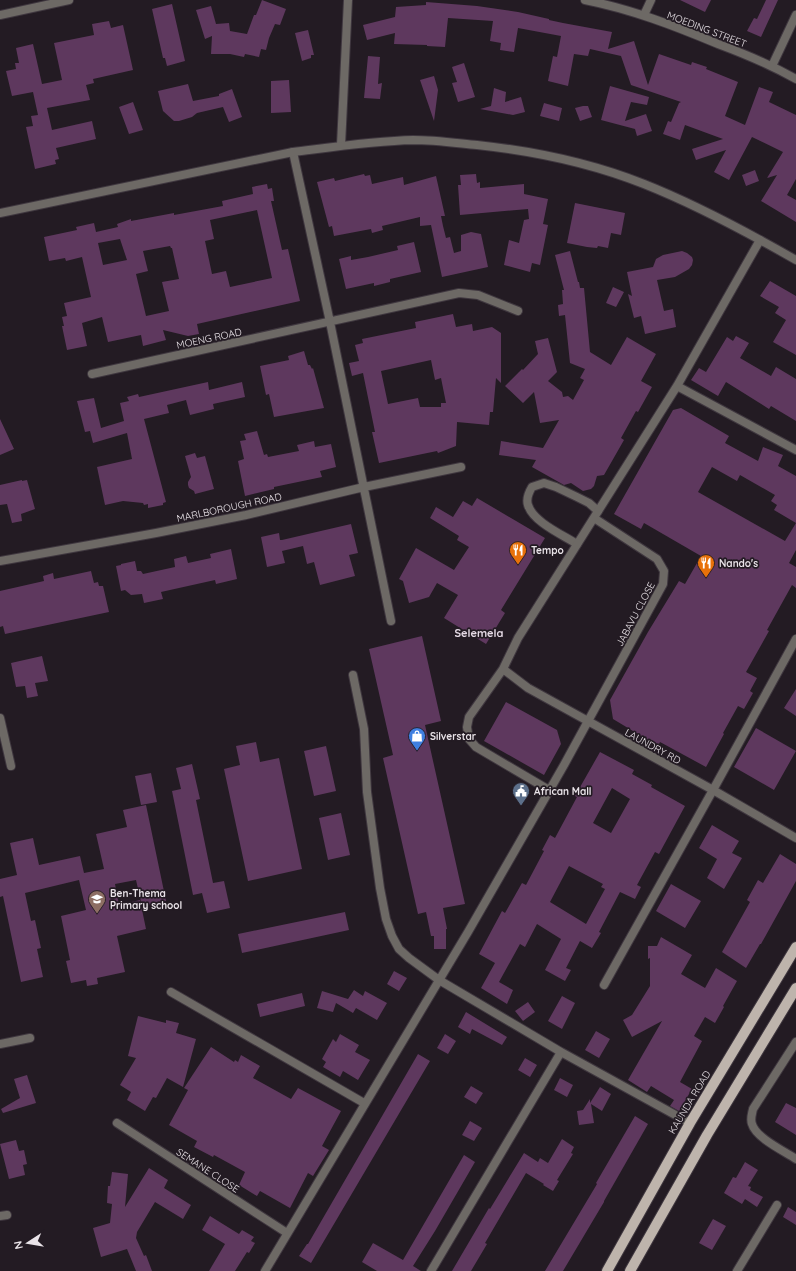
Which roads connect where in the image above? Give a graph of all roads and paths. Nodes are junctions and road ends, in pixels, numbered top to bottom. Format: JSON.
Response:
{"nodes":[{"id":1,"x":69,"y":0,"type":"edge"},
{"id":2,"x":348,"y":0,"type":"edge"},
{"id":3,"x":585,"y":0,"type":"edge"},
{"id":4,"x":651,"y":0,"type":"edge"},
{"id":5,"x":0,"y":15,"type":"edge"},
{"id":6,"x":644,"y":15,"type":"junction"},
{"id":7,"x":796,"y":16,"type":"edge"},
{"id":8,"x":772,"y":66,"type":"junction"},
{"id":9,"x":796,"y":79,"type":"edge"},
{"id":10,"x":341,"y":145,"type":"junction"},
{"id":11,"x":293,"y":152,"type":"junction"},
{"id":12,"x":0,"y":213,"type":"edge"},
{"id":13,"x":760,"y":240,"type":"junction"},
{"id":14,"x":796,"y":260,"type":"edge"},
{"id":15,"x":518,"y":311,"type":"dead end"},
{"id":16,"x":330,"y":322,"type":"junction"},
{"id":17,"x":92,"y":374,"type":"dead end"},
{"id":18,"x":677,"y":386,"type":"junction"},
{"id":19,"x":796,"y":450,"type":"edge"},
{"id":20,"x":461,"y":467,"type":"dead end"},
{"id":21,"x":364,"y":487,"type":"junction"},
{"id":22,"x":596,"y":514,"type":"junction"},
{"id":23,"x":577,"y":544,"type":"junction"},
{"id":24,"x":0,"y":561,"type":"edge"},
{"id":25,"x":391,"y":621,"type":"dead end"},
{"id":26,"x":796,"y":639,"type":"edge"},
{"id":27,"x":503,"y":668,"type":"junction"},
{"id":28,"x":354,"y":675,"type":"dead end"},
{"id":29,"x":0,"y":718,"type":"edge"},
{"id":30,"x":588,"y":722,"type":"junction"},
{"id":31,"x":11,"y":766,"type":"dead end"},
{"id":32,"x":549,"y":790,"type":"junction"},
{"id":33,"x":713,"y":790,"type":"junction"},
{"id":34,"x":796,"y":838,"type":"edge"},
{"id":35,"x":796,"y":947,"type":"edge"},
{"id":36,"x":439,"y":980,"type":"junction"},
{"id":37,"x":604,"y":985,"type":"dead end"},
{"id":38,"x":796,"y":988,"type":"edge"},
{"id":39,"x":171,"y":992,"type":"dead end"},
{"id":40,"x":30,"y":1038,"type":"dead end"},
{"id":41,"x":796,"y":1042,"type":"edge"},
{"id":42,"x":0,"y":1044,"type":"edge"},
{"id":43,"x":561,"y":1052,"type":"junction"},
{"id":44,"x":364,"y":1103,"type":"junction"},
{"id":45,"x":690,"y":1123,"type":"junction"},
{"id":46,"x":117,"y":1124,"type":"dead end"},
{"id":47,"x":796,"y":1159,"type":"edge"},
{"id":48,"x":777,"y":1204,"type":"dead end"},
{"id":49,"x":287,"y":1233,"type":"junction"},
{"id":50,"x":265,"y":1271,"type":"edge"},
{"id":51,"x":431,"y":1271,"type":"edge"},
{"id":52,"x":607,"y":1271,"type":"edge"},
{"id":53,"x":630,"y":1271,"type":"edge"},
{"id":54,"x":737,"y":1271,"type":"edge"}],
"edges":[{"from":1,"to":5,"type":"street"},
{"from":2,"to":10,"type":"street"},
{"from":3,"to":6,"type":"street","name":"MOEDING STREET"},
{"from":4,"to":6,"type":"street"},
{"from":6,"to":8,"type":"street","name":"MOEDING STREET"},
{"from":7,"to":8,"type":"street"},
{"from":8,"to":9,"type":"street","name":"MOEDING STREET"},
{"from":10,"to":11,"type":"street"},
{"from":10,"to":13,"type":"street"},
{"from":11,"to":12,"type":"street"},
{"from":11,"to":16,"type":"street"},
{"from":13,"to":14,"type":"street"},
{"from":13,"to":18,"type":"street"},
{"from":15,"to":16,"type":"street","name":"MOENG ROAD"},
{"from":16,"to":17,"type":"street","name":"MOENG ROAD"},
{"from":16,"to":21,"type":"street"},
{"from":18,"to":19,"type":"street"},
{"from":18,"to":22,"type":"street"},
{"from":20,"to":21,"type":"street","name":"MARLBOROUGH ROAD"},
{"from":21,"to":24,"type":"street","name":"MARLBOROUGH ROAD"},
{"from":21,"to":25,"type":"street"},
{"from":22,"to":23,"type":"street"},
{"from":22,"to":23,"type":"street","name":"JABAVU CLOSE"},
{"from":22,"to":30,"type":"street","name":"JABAVU CLOSE"},
{"from":23,"to":27,"type":"street"},
{"from":26,"to":33,"type":"street"},
{"from":27,"to":30,"type":"street","name":"LAUNDRY RD"},
{"from":27,"to":32,"type":"street"},
{"from":28,"to":36,"type":"street"},
{"from":29,"to":31,"type":"street"},
{"from":30,"to":32,"type":"street","name":"JABAVU CLOSE"},
{"from":30,"to":33,"type":"street","name":"LAUNDRY RD"},
{"from":32,"to":36,"type":"street","name":"JABAVU CLOSE"},
{"from":33,"to":34,"type":"street","name":"LAUNDRY RD"},
{"from":33,"to":37,"type":"street"},
{"from":35,"to":45,"type":"main road","name":"KAUNDA ROAD"},
{"from":36,"to":43,"type":"street"},
{"from":36,"to":44,"type":"street","name":"JABAVU CLOSE"},
{"from":38,"to":53,"type":"main road"},
{"from":39,"to":44,"type":"street"},
{"from":40,"to":42,"type":"street"},
{"from":41,"to":47,"type":"street"},
{"from":43,"to":45,"type":"street"},
{"from":43,"to":51,"type":"street"},
{"from":44,"to":49,"type":"street","name":"JABAVU CLOSE"},
{"from":45,"to":52,"type":"main road","name":"KAUNDA ROAD"},
{"from":46,"to":49,"type":"street","name":"SEMANE CLOSE"},
{"from":48,"to":54,"type":"street"},
{"from":49,"to":50,"type":"street","name":"JABAVU CLOSE"}]}
